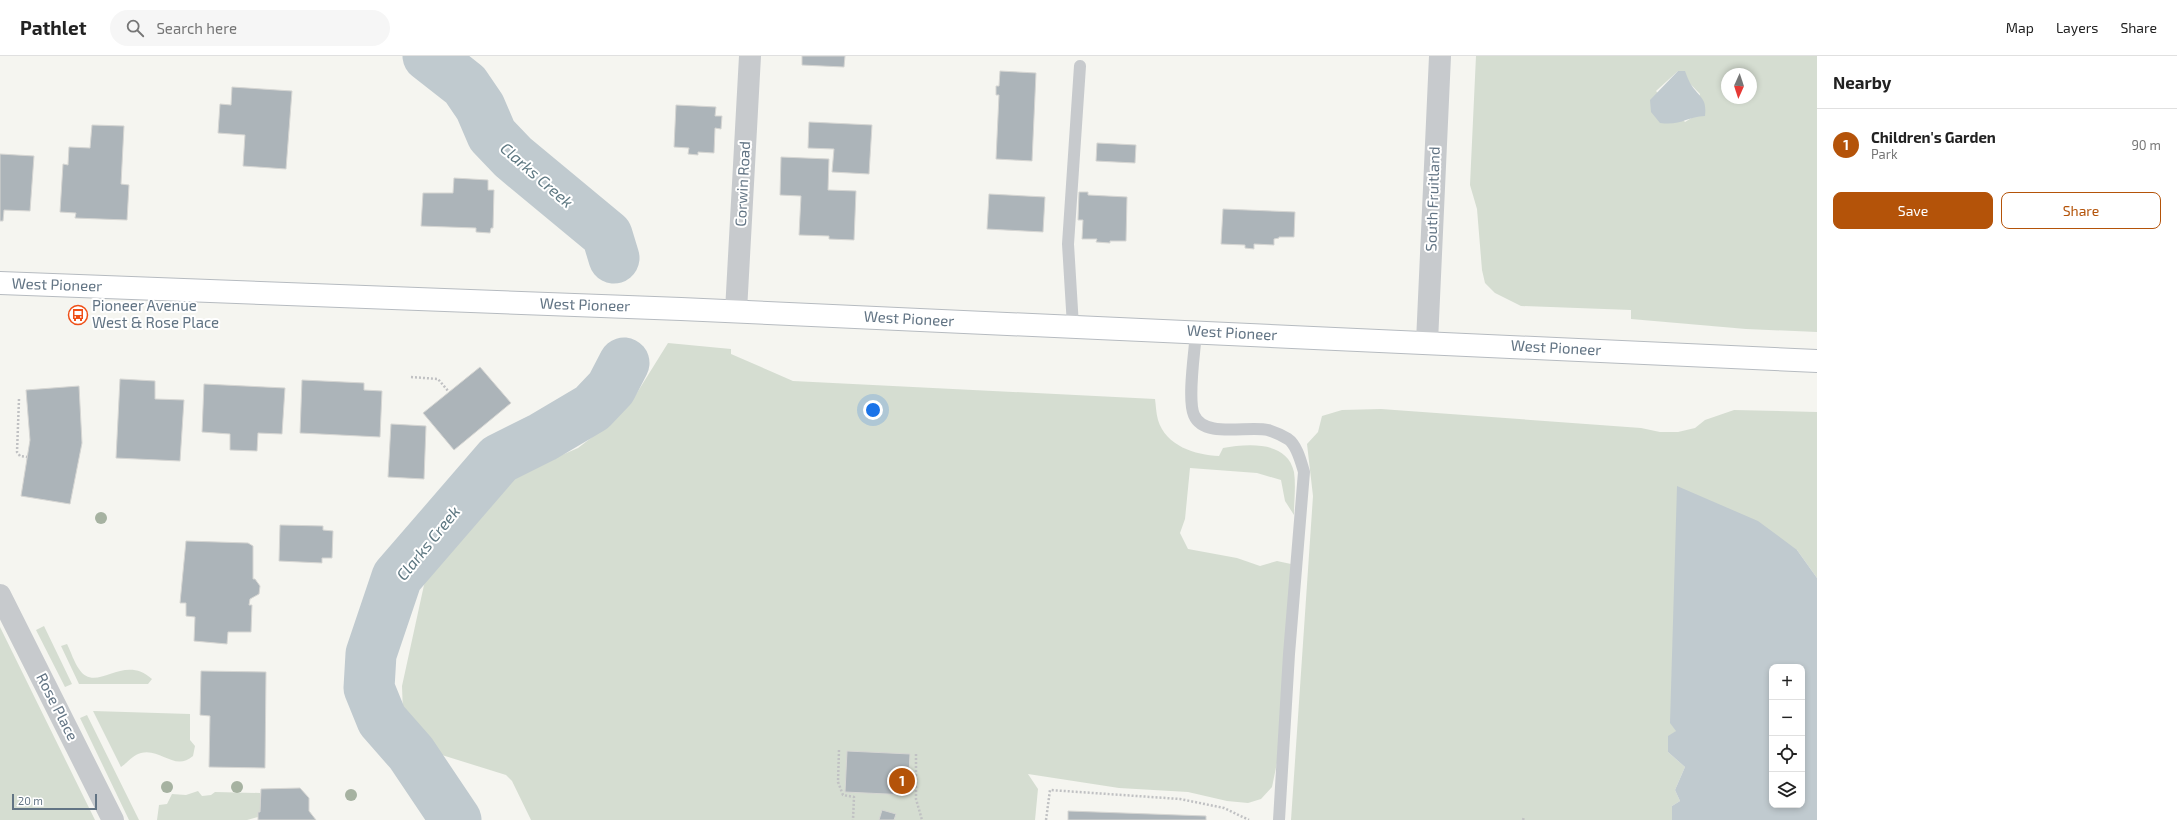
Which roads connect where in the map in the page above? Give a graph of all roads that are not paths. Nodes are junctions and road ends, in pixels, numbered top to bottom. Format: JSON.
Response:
{"nodes":[{"id":1,"x":750,"y":56,"type":"edge"},
{"id":2,"x":1440,"y":56,"type":"edge"},
{"id":3,"x":1080,"y":66,"type":"dead end"},
{"id":4,"x":0,"y":283,"type":"edge"},
{"id":5,"x":736,"y":311,"type":"junction"},
{"id":6,"x":1073,"y":326,"type":"junction"},
{"id":7,"x":1196,"y":332,"type":"junction"},
{"id":8,"x":1427,"y":342,"type":"junction"},
{"id":9,"x":1817,"y":361,"type":"edge"},
{"id":10,"x":0,"y":595,"type":"edge"},
{"id":11,"x":113,"y":820,"type":"edge"},
{"id":12,"x":1279,"y":820,"type":"edge"}],
"edges":[{"from":1,"to":5,"type":"street","name":"Corwin Road"},
{"from":2,"to":8,"type":"street","name":"South Fruitland"},
{"from":3,"to":6,"type":"lane"},
{"from":4,"to":5,"type":"main road","name":"West Pioneer"},
{"from":5,"to":6,"type":"main road","name":"West Pioneer"},
{"from":6,"to":7,"type":"main road","name":"West Pioneer"},
{"from":7,"to":8,"type":"main road","name":"West Pioneer"},
{"from":7,"to":12,"type":"lane"},
{"from":8,"to":9,"type":"main road","name":"West Pioneer"},
{"from":10,"to":11,"type":"street","name":"Rose Place"}]}
